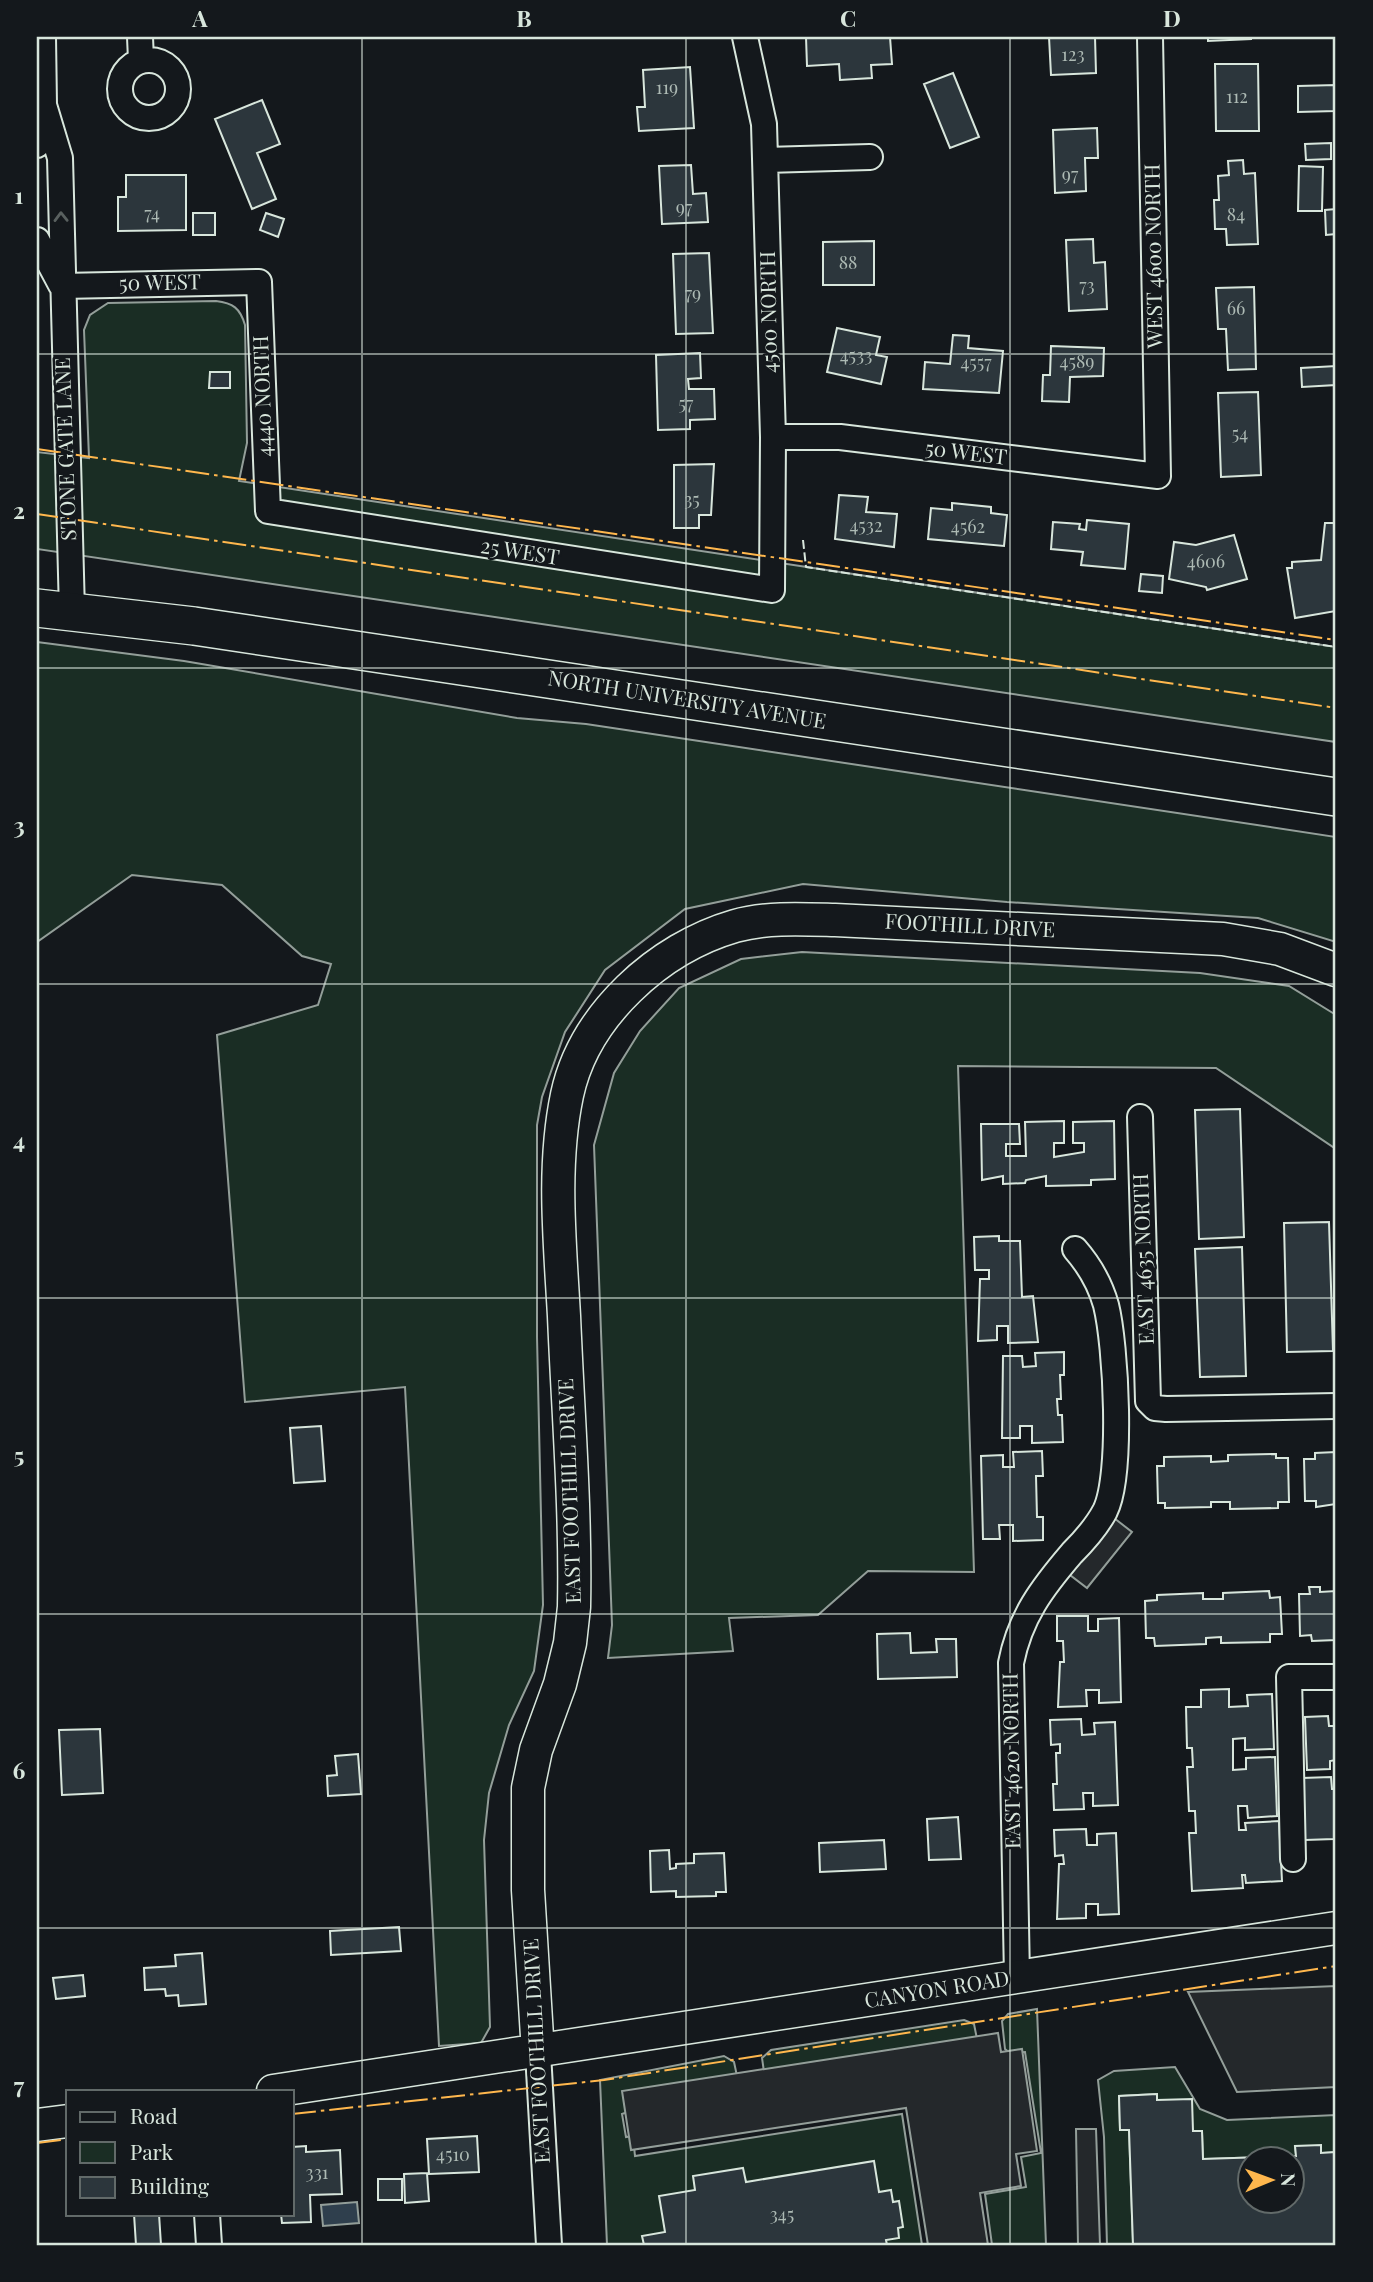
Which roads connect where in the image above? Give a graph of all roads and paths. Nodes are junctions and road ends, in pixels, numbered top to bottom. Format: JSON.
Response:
{"nodes":[{"id":1,"x":43,"y":37,"type":"edge"},
{"id":2,"x":745,"y":37,"type":"edge"},
{"id":3,"x":1150,"y":37,"type":"edge"},
{"id":4,"x":44,"y":105,"type":"junction"},
{"id":5,"x":37,"y":145,"type":"edge"},
{"id":6,"x":870,"y":157,"type":"dead end"},
{"id":7,"x":766,"y":160,"type":"junction"},
{"id":8,"x":37,"y":240,"type":"edge"},
{"id":9,"x":259,"y":282,"type":"joint"},
{"id":10,"x":62,"y":286,"type":"junction"},
{"id":11,"x":773,"y":437,"type":"junction"},
{"id":12,"x":1158,"y":476,"type":"joint"},
{"id":13,"x":268,"y":511,"type":"joint"},
{"id":14,"x":772,"y":590,"type":"joint"},
{"id":15,"x":37,"y":608,"type":"edge"},
{"id":16,"x":72,"y":612,"type":"junction"},
{"id":17,"x":1336,"y":797,"type":"edge"},
{"id":18,"x":1336,"y":970,"type":"edge"},
{"id":19,"x":621,"y":998,"type":"joint"},
{"id":20,"x":1140,"y":1117,"type":"dead end"},
{"id":21,"x":1075,"y":1249,"type":"dead end"},
{"id":22,"x":1336,"y":1406,"type":"edge"},
{"id":23,"x":1336,"y":1677,"type":"edge"},
{"id":24,"x":1293,"y":1859,"type":"dead end"},
{"id":25,"x":1336,"y":1928,"type":"edge"},
{"id":26,"x":1017,"y":1977,"type":"junction"},
{"id":27,"x":538,"y":2053,"type":"junction"},
{"id":28,"x":280,"y":2090,"type":"edge"},
{"id":29,"x":66,"y":2121,"type":"edge"},
{"id":30,"x":37,"y":2125,"type":"edge"},
{"id":31,"x":207,"y":2216,"type":"edge"},
{"id":32,"x":209,"y":2245,"type":"edge"},
{"id":33,"x":549,"y":2245,"type":"edge"}],
"edges":[{"from":1,"to":4,"type":"street","name":"STONE GATE LANE"},
{"from":2,"to":7,"type":"street","name":"4500 NORTH"},
{"from":3,"to":12,"type":"street","name":"WEST 4600 NORTH"},
{"from":4,"to":5,"type":"street","name":"STONE GATE LANE"},
{"from":10,"to":4,"type":"street","name":"STONE GATE LANE","one_way":true},
{"from":6,"to":7,"type":"street"},
{"from":7,"to":11,"type":"street","name":"4500 NORTH"},
{"from":8,"to":10,"type":"street","name":"STONE GATE LANE"},
{"from":9,"to":10,"type":"street","name":"50 WEST"},
{"from":9,"to":13,"type":"street","name":"4440 NORTH"},
{"from":10,"to":16,"type":"street","name":"STONE GATE LANE"},
{"from":11,"to":12,"type":"street","name":"50 WEST"},
{"from":11,"to":14,"type":"street","name":"4500 NORTH"},
{"from":13,"to":14,"type":"street","name":"25 WEST"},
{"from":15,"to":16,"type":"highway","name":"NORTH UNIVERSITY AVENUE"},
{"from":16,"to":17,"type":"highway","name":"NORTH UNIVERSITY AVENUE"},
{"from":18,"to":19,"type":"main road","name":"FOOTHILL DRIVE"},
{"from":19,"to":27,"type":"main road","name":"EAST FOOTHILL DRIVE"},
{"from":20,"to":22,"type":"street","name":"EAST 4635 NORTH"},
{"from":21,"to":26,"type":"street","name":"EAST 4620 NORTH"},
{"from":23,"to":24,"type":"street"},
{"from":25,"to":26,"type":"main road","name":"CANYON ROAD"},
{"from":26,"to":27,"type":"main road","name":"CANYON ROAD"},
{"from":27,"to":28,"type":"main road","name":"CANYON ROAD"},
{"from":27,"to":33,"type":"street","name":"EAST FOOTHILL DRIVE"},
{"from":29,"to":30,"type":"main road"},
{"from":31,"to":32,"type":"street"}]}
